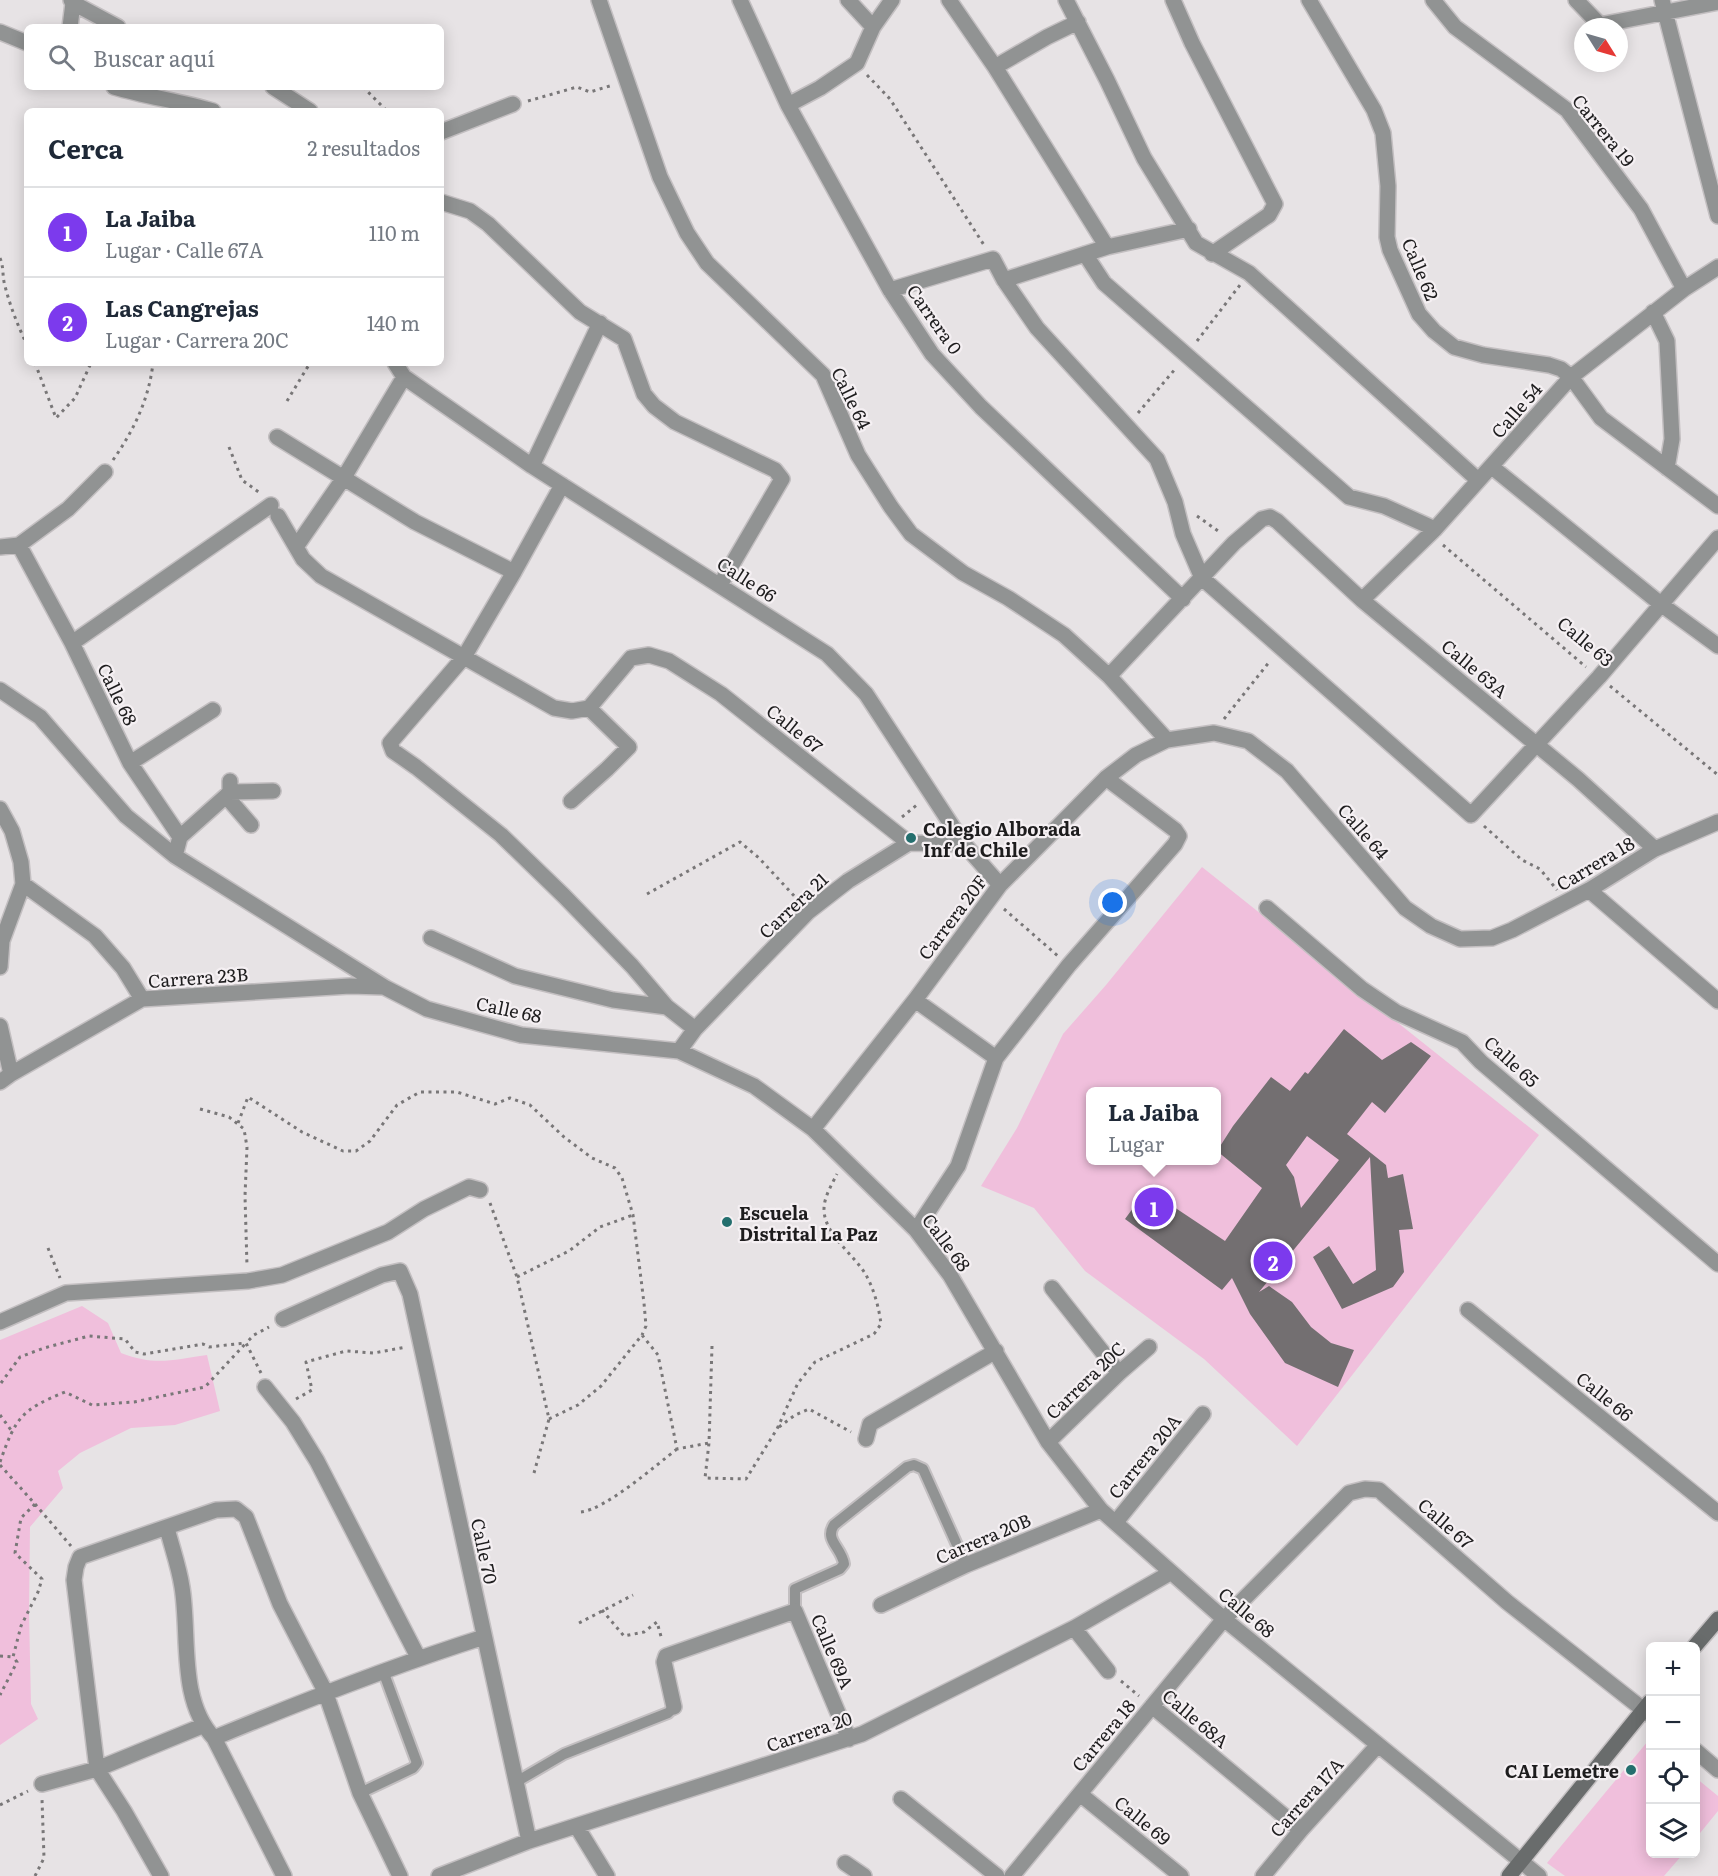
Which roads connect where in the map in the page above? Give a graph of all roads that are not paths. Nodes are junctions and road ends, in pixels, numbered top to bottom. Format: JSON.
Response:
{"nodes":[{"id":1,"x":600,"y":0,"type":"edge"},
{"id":2,"x":740,"y":0,"type":"edge"},
{"id":3,"x":848,"y":0,"type":"edge"},
{"id":4,"x":892,"y":0,"type":"edge"},
{"id":5,"x":949,"y":0,"type":"edge"},
{"id":6,"x":1066,"y":0,"type":"edge"},
{"id":7,"x":1173,"y":0,"type":"edge"},
{"id":8,"x":1309,"y":0,"type":"edge"},
{"id":9,"x":1433,"y":0,"type":"edge"},
{"id":10,"x":1576,"y":0,"type":"edge"},
{"id":11,"x":72,"y":2,"type":"edge"},
{"id":12,"x":1718,"y":2,"type":"edge"},
{"id":13,"x":1664,"y":7,"type":"edge"},
{"id":14,"x":1078,"y":22,"type":"junction"},
{"id":15,"x":70,"y":24,"type":"edge"},
{"id":16,"x":112,"y":24,"type":"edge"},
{"id":17,"x":873,"y":27,"type":"junction"},
{"id":18,"x":0,"y":32,"type":"edge"},
{"id":19,"x":24,"y":42,"type":"edge"},
{"id":20,"x":995,"y":67,"type":"junction"},
{"id":21,"x":123,"y":90,"type":"edge"},
{"id":22,"x":278,"y":90,"type":"edge"},
{"id":23,"x":513,"y":104,"type":"road end"},
{"id":24,"x":788,"y":105,"type":"junction"},
{"id":25,"x":204,"y":108,"type":"edge"},
{"id":26,"x":305,"y":108,"type":"edge"},
{"id":27,"x":444,"y":131,"type":"edge"},
{"id":28,"x":444,"y":202,"type":"edge"},
{"id":29,"x":1718,"y":216,"type":"edge"},
{"id":30,"x":1189,"y":229,"type":"junction"},
{"id":31,"x":1107,"y":247,"type":"junction"},
{"id":32,"x":1085,"y":254,"type":"junction"},
{"id":33,"x":1212,"y":254,"type":"junction"},
{"id":34,"x":1718,"y":267,"type":"edge"},
{"id":35,"x":1004,"y":280,"type":"junction"},
{"id":36,"x":1684,"y":289,"type":"junction"},
{"id":37,"x":890,"y":290,"type":"junction"},
{"id":38,"x":1653,"y":312,"type":"junction"},
{"id":39,"x":600,"y":323,"type":"junction"},
{"id":40,"x":397,"y":366,"type":"edge"},
{"id":41,"x":404,"y":377,"type":"junction"},
{"id":42,"x":1571,"y":377,"type":"junction"},
{"id":43,"x":277,"y":437,"type":"dead end"},
{"id":44,"x":532,"y":466,"type":"junction"},
{"id":45,"x":1492,"y":467,"type":"junction"},
{"id":46,"x":1667,"y":468,"type":"junction"},
{"id":47,"x":105,"y":472,"type":"road end"},
{"id":48,"x":343,"y":479,"type":"junction"},
{"id":49,"x":1478,"y":480,"type":"junction"},
{"id":50,"x":562,"y":485,"type":"junction"},
{"id":51,"x":1718,"y":506,"type":"edge"},
{"id":52,"x":1432,"y":532,"type":"junction"},
{"id":53,"x":1718,"y":538,"type":"edge"},
{"id":54,"x":19,"y":545,"type":"junction"},
{"id":55,"x":0,"y":547,"type":"edge"},
{"id":56,"x":296,"y":547,"type":"junction"},
{"id":57,"x":514,"y":572,"type":"junction"},
{"id":58,"x":1202,"y":578,"type":"junction"},
{"id":59,"x":720,"y":585,"type":"junction"},
{"id":60,"x":1183,"y":599,"type":"junction"},
{"id":61,"x":1362,"y":600,"type":"junction"},
{"id":62,"x":1662,"y":605,"type":"junction"},
{"id":63,"x":72,"y":643,"type":"junction"},
{"id":64,"x":1718,"y":646,"type":"edge"},
{"id":65,"x":464,"y":657,"type":"junction"},
{"id":66,"x":1109,"y":676,"type":"junction"},
{"id":67,"x":0,"y":690,"type":"edge"},
{"id":68,"x":589,"y":708,"type":"junction"},
{"id":69,"x":213,"y":710,"type":"dead end"},
{"id":70,"x":1214,"y":733,"type":"joint"},
{"id":71,"x":1167,"y":740,"type":"junction"},
{"id":72,"x":1537,"y":745,"type":"junction"},
{"id":73,"x":130,"y":764,"type":"junction"},
{"id":74,"x":1106,"y":778,"type":"junction"},
{"id":75,"x":229,"y":790,"type":"junction"},
{"id":76,"x":273,"y":791,"type":"dead end"},
{"id":77,"x":571,"y":801,"type":"dead end"},
{"id":78,"x":0,"y":809,"type":"edge"},
{"id":79,"x":1718,"y":822,"type":"edge"},
{"id":80,"x":251,"y":825,"type":"dead end"},
{"id":81,"x":180,"y":837,"type":"junction"},
{"id":82,"x":909,"y":843,"type":"junction"},
{"id":83,"x":964,"y":844,"type":"junction"},
{"id":84,"x":1655,"y":849,"type":"junction"},
{"id":85,"x":175,"y":856,"type":"junction"},
{"id":86,"x":23,"y":884,"type":"junction"},
{"id":87,"x":1589,"y":890,"type":"junction"},
{"id":88,"x":995,"y":892,"type":"junction"},
{"id":89,"x":1267,"y":908,"type":"dead end"},
{"id":90,"x":431,"y":938,"type":"dead end"},
{"id":91,"x":1492,"y":938,"type":"joint"},
{"id":92,"x":0,"y":967,"type":"edge"},
{"id":93,"x":386,"y":987,"type":"junction"},
{"id":94,"x":142,"y":999,"type":"junction"},
{"id":95,"x":915,"y":1000,"type":"junction"},
{"id":96,"x":1718,"y":1001,"type":"edge"},
{"id":97,"x":667,"y":1007,"type":"junction"},
{"id":98,"x":0,"y":1026,"type":"edge"},
{"id":99,"x":696,"y":1029,"type":"junction"},
{"id":100,"x":679,"y":1052,"type":"junction"},
{"id":101,"x":996,"y":1058,"type":"junction"},
{"id":102,"x":5,"y":1078,"type":"edge"},
{"id":103,"x":813,"y":1129,"type":"junction"},
{"id":104,"x":480,"y":1190,"type":"road end"},
{"id":105,"x":916,"y":1230,"type":"junction"},
{"id":106,"x":1718,"y":1264,"type":"edge"},
{"id":107,"x":1052,"y":1288,"type":"dead end"},
{"id":108,"x":1468,"y":1310,"type":"dead end"},
{"id":109,"x":283,"y":1319,"type":"road end"},
{"id":110,"x":0,"y":1322,"type":"edge"},
{"id":111,"x":1149,"y":1347,"type":"dead end"},
{"id":112,"x":996,"y":1351,"type":"junction"},
{"id":113,"x":1119,"y":1373,"type":"junction"},
{"id":114,"x":265,"y":1387,"type":"road end"},
{"id":115,"x":1203,"y":1414,"type":"dead end"},
{"id":116,"x":866,"y":1439,"type":"road end"},
{"id":117,"x":1048,"y":1443,"type":"junction"},
{"id":118,"x":1101,"y":1510,"type":"junction"},
{"id":119,"x":1718,"y":1513,"type":"edge"},
{"id":120,"x":1116,"y":1522,"type":"junction"},
{"id":121,"x":167,"y":1528,"type":"junction"},
{"id":122,"x":966,"y":1564,"type":"junction"},
{"id":123,"x":1170,"y":1573,"type":"junction"},
{"id":124,"x":881,"y":1605,"type":"dead end"},
{"id":125,"x":795,"y":1611,"type":"junction"},
{"id":126,"x":1224,"y":1619,"type":"junction"},
{"id":127,"x":1718,"y":1619,"type":"edge"},
{"id":128,"x":1074,"y":1628,"type":"junction"},
{"id":129,"x":484,"y":1637,"type":"junction"},
{"id":130,"x":1699,"y":1642,"type":"edge"},
{"id":131,"x":418,"y":1658,"type":"junction"},
{"id":132,"x":383,"y":1671,"type":"junction"},
{"id":133,"x":1108,"y":1671,"type":"road end"},
{"id":134,"x":325,"y":1691,"type":"junction"},
{"id":135,"x":1152,"y":1706,"type":"junction"},
{"id":136,"x":674,"y":1707,"type":"joint"},
{"id":137,"x":1646,"y":1707,"type":"edge"},
{"id":138,"x":1646,"y":1711,"type":"edge"},
{"id":139,"x":202,"y":1726,"type":"junction"},
{"id":140,"x":214,"y":1738,"type":"junction"},
{"id":141,"x":849,"y":1739,"type":"junction"},
{"id":142,"x":1378,"y":1745,"type":"junction"},
{"id":143,"x":1700,"y":1755,"type":"edge"},
{"id":144,"x":97,"y":1769,"type":"junction"},
{"id":145,"x":1718,"y":1770,"type":"edge"},
{"id":146,"x":516,"y":1782,"type":"junction"},
{"id":147,"x":42,"y":1784,"type":"road end"},
{"id":148,"x":360,"y":1793,"type":"junction"},
{"id":149,"x":1080,"y":1794,"type":"junction"},
{"id":150,"x":902,"y":1799,"type":"dead end"},
{"id":151,"x":577,"y":1827,"type":"junction"},
{"id":152,"x":1300,"y":1830,"type":"junction"},
{"id":153,"x":530,"y":1841,"type":"junction"},
{"id":154,"x":1521,"y":1861,"type":"junction"},
{"id":155,"x":845,"y":1863,"type":"dead end"},
{"id":156,"x":161,"y":1876,"type":"edge"},
{"id":157,"x":284,"y":1876,"type":"edge"},
{"id":158,"x":400,"y":1876,"type":"edge"},
{"id":159,"x":439,"y":1876,"type":"edge"},
{"id":160,"x":607,"y":1876,"type":"edge"},
{"id":161,"x":864,"y":1876,"type":"edge"},
{"id":162,"x":997,"y":1876,"type":"edge"},
{"id":163,"x":1012,"y":1876,"type":"edge"},
{"id":164,"x":1181,"y":1876,"type":"edge"},
{"id":165,"x":1263,"y":1876,"type":"edge"},
{"id":166,"x":1509,"y":1876,"type":"edge"},
{"id":167,"x":1539,"y":1876,"type":"edge"}],
"edges":[{"from":1,"to":66,"type":"street","name":"Calle 64"},
{"from":2,"to":24,"type":"street","name":"Carrera 0"},
{"from":3,"to":17,"type":"street"},
{"from":4,"to":17,"type":"street"},
{"from":5,"to":20,"type":"street"},
{"from":6,"to":14,"type":"street"},
{"from":7,"to":33,"type":"street"},
{"from":8,"to":42,"type":"street","name":"Calle 62"},
{"from":9,"to":36,"type":"street","name":"Carrera 19"},
{"from":10,"to":13,"type":"street"},
{"from":11,"to":15,"type":"street"},
{"from":11,"to":16,"type":"street"},
{"from":12,"to":13,"type":"street"},
{"from":13,"to":29,"type":"street"},
{"from":14,"to":20,"type":"street"},
{"from":14,"to":30,"type":"street"},
{"from":17,"to":24,"type":"street"},
{"from":18,"to":19,"type":"street"},
{"from":20,"to":31,"type":"street"},
{"from":21,"to":25,"type":"street"},
{"from":22,"to":26,"type":"street"},
{"from":23,"to":27,"type":"street"},
{"from":24,"to":37,"type":"street","name":"Carrera 0"},
{"from":28,"to":39,"type":"street"},
{"from":30,"to":31,"type":"street"},
{"from":30,"to":33,"type":"street"},
{"from":31,"to":32,"type":"street"},
{"from":32,"to":35,"type":"street"},
{"from":32,"to":52,"type":"street"},
{"from":33,"to":49,"type":"street"},
{"from":34,"to":36,"type":"street","name":"Calle 54"},
{"from":35,"to":37,"type":"street"},
{"from":35,"to":58,"type":"street"},
{"from":36,"to":38,"type":"street","name":"Calle 54"},
{"from":37,"to":60,"type":"street","name":"Carrera 0"},
{"from":38,"to":42,"type":"street","name":"Calle 54"},
{"from":38,"to":46,"type":"street"},
{"from":39,"to":44,"type":"street"},
{"from":39,"to":59,"type":"street"},
{"from":40,"to":41,"type":"street"},
{"from":41,"to":44,"type":"street","name":"Calle 66"},
{"from":41,"to":48,"type":"street"},
{"from":42,"to":45,"type":"street","name":"Calle 54"},
{"from":42,"to":46,"type":"street","name":"Calle 62"},
{"from":43,"to":48,"type":"street"},
{"from":44,"to":50,"type":"street","name":"Calle 66"},
{"from":45,"to":49,"type":"street","name":"Calle 54"},
{"from":45,"to":62,"type":"street"},
{"from":46,"to":51,"type":"street","name":"Calle 62"},
{"from":47,"to":54,"type":"street"},
{"from":48,"to":56,"type":"street"},
{"from":48,"to":57,"type":"street"},
{"from":49,"to":52,"type":"street","name":"Calle 54"},
{"from":50,"to":57,"type":"street"},
{"from":50,"to":59,"type":"street","name":"Calle 66"},
{"from":52,"to":61,"type":"street","name":"Calle 54"},
{"from":53,"to":62,"type":"street"},
{"from":54,"to":55,"type":"street"},
{"from":54,"to":63,"type":"street","name":"Calle 68"},
{"from":56,"to":63,"type":"street"},
{"from":56,"to":65,"type":"street"},
{"from":57,"to":65,"type":"street"},
{"from":58,"to":60,"type":"street"},
{"from":58,"to":61,"type":"street","name":"Calle 63A"},
{"from":58,"to":72,"type":"street"},
{"from":59,"to":83,"type":"street","name":"Calle 66"},
{"from":60,"to":66,"type":"street"},
{"from":61,"to":72,"type":"street","name":"Calle 63A"},
{"from":62,"to":64,"type":"street"},
{"from":62,"to":72,"type":"street"},
{"from":63,"to":73,"type":"street","name":"Calle 68"},
{"from":65,"to":68,"type":"street"},
{"from":65,"to":97,"type":"street"},
{"from":66,"to":71,"type":"street","name":"Calle 64"},
{"from":67,"to":85,"type":"street","name":"Calle 68"},
{"from":68,"to":77,"type":"street"},
{"from":68,"to":82,"type":"street","name":"Calle 67"},
{"from":69,"to":73,"type":"street"},
{"from":70,"to":71,"type":"street","name":"Carrera 20F"},
{"from":70,"to":91,"type":"street","name":"Calle 64"},
{"from":71,"to":74,"type":"street","name":"Carrera 20F"},
{"from":72,"to":84,"type":"street","name":"Calle 63A"},
{"from":73,"to":81,"type":"street","name":"Calle 68"},
{"from":74,"to":88,"type":"street","name":"Carrera 20F"},
{"from":74,"to":101,"type":"street"},
{"from":75,"to":76,"type":"street"},
{"from":75,"to":80,"type":"street"},
{"from":75,"to":81,"type":"street"},
{"from":78,"to":86,"type":"street"},
{"from":79,"to":84,"type":"street","name":"Carrera 18"},
{"from":81,"to":85,"type":"street"},
{"from":82,"to":83,"type":"street"},
{"from":82,"to":99,"type":"street","name":"Carrera 21"},
{"from":83,"to":88,"type":"street","name":"Calle 66"},
{"from":84,"to":87,"type":"street","name":"Carrera 18"},
{"from":85,"to":93,"type":"street","name":"Calle 68"},
{"from":86,"to":92,"type":"street"},
{"from":86,"to":94,"type":"street"},
{"from":87,"to":91,"type":"street","name":"Carrera 18"},
{"from":87,"to":96,"type":"street"},
{"from":88,"to":95,"type":"street","name":"Carrera 20F"},
{"from":89,"to":106,"type":"street","name":"Calle 65"},
{"from":90,"to":97,"type":"street"},
{"from":93,"to":94,"type":"street","name":"Carrera 23B"},
{"from":93,"to":100,"type":"street","name":"Calle 68"},
{"from":94,"to":102,"type":"street","name":"Carrera 23B"},
{"from":95,"to":101,"type":"street"},
{"from":95,"to":103,"type":"street","name":"Carrera 20F"},
{"from":97,"to":99,"type":"street"},
{"from":98,"to":102,"type":"street"},
{"from":99,"to":100,"type":"street","name":"Carrera 21"},
{"from":100,"to":103,"type":"street","name":"Calle 68"},
{"from":101,"to":105,"type":"street"},
{"from":103,"to":105,"type":"street","name":"Calle 68"},
{"from":104,"to":110,"type":"street"},
{"from":105,"to":112,"type":"street","name":"Calle 68"},
{"from":107,"to":113,"type":"street"},
{"from":108,"to":119,"type":"street","name":"Calle 66"},
{"from":109,"to":129,"type":"street","name":"Calle 70"},
{"from":111,"to":113,"type":"street","name":"Carrera 20C"},
{"from":112,"to":116,"type":"street"},
{"from":112,"to":117,"type":"street","name":"Calle 68"},
{"from":113,"to":117,"type":"street","name":"Carrera 20C"},
{"from":114,"to":131,"type":"street"},
{"from":115,"to":120,"type":"street","name":"Carrera 20A"},
{"from":117,"to":118,"type":"street","name":"Calle 68"},
{"from":118,"to":120,"type":"street","name":"Calle 68"},
{"from":118,"to":122,"type":"street","name":"Carrera 20B"},
{"from":120,"to":123,"type":"street","name":"Calle 68"},
{"from":121,"to":134,"type":"street"},
{"from":121,"to":139,"type":"street"},
{"from":121,"to":144,"type":"street"},
{"from":122,"to":124,"type":"street","name":"Carrera 20B"},
{"from":122,"to":125,"type":"lane"},
{"from":123,"to":126,"type":"street","name":"Calle 68"},
{"from":123,"to":128,"type":"street","name":"Carrera 20"},
{"from":125,"to":136,"type":"street"},
{"from":125,"to":141,"type":"street","name":"Calle 69A"},
{"from":126,"to":135,"type":"street","name":"Carrera 18"},
{"from":126,"to":137,"type":"street","name":"Calle 67"},
{"from":126,"to":142,"type":"street","name":"Calle 68"},
{"from":127,"to":130,"type":"main road"},
{"from":128,"to":133,"type":"street"},
{"from":128,"to":141,"type":"street","name":"Carrera 20"},
{"from":129,"to":131,"type":"street"},
{"from":129,"to":146,"type":"street","name":"Calle 70"},
{"from":131,"to":132,"type":"street"},
{"from":132,"to":134,"type":"street"},
{"from":132,"to":148,"type":"lane"},
{"from":134,"to":140,"type":"street"},
{"from":134,"to":148,"type":"street"},
{"from":135,"to":149,"type":"street","name":"Carrera 18"},
{"from":135,"to":152,"type":"street","name":"Calle 68A"},
{"from":136,"to":146,"type":"lane"},
{"from":138,"to":154,"type":"main road"},
{"from":139,"to":140,"type":"street"},
{"from":139,"to":144,"type":"street"},
{"from":140,"to":157,"type":"street"},
{"from":141,"to":151,"type":"street","name":"Carrera 20"},
{"from":142,"to":152,"type":"street","name":"Carrera 17A"},
{"from":142,"to":154,"type":"street","name":"Calle 68"},
{"from":143,"to":145,"type":"street"},
{"from":144,"to":147,"type":"street"},
{"from":144,"to":156,"type":"street"},
{"from":146,"to":153,"type":"street","name":"Calle 70"},
{"from":148,"to":158,"type":"street"},
{"from":149,"to":163,"type":"street","name":"Carrera 18"},
{"from":149,"to":164,"type":"street","name":"Calle 69"},
{"from":150,"to":162,"type":"street"},
{"from":151,"to":153,"type":"street","name":"Carrera 20"},
{"from":151,"to":160,"type":"street"},
{"from":152,"to":165,"type":"street","name":"Carrera 17A"},
{"from":153,"to":159,"type":"street","name":"Carrera 20"},
{"from":154,"to":166,"type":"main road"},
{"from":154,"to":167,"type":"street","name":"Calle 68"},
{"from":155,"to":161,"type":"street"}]}
